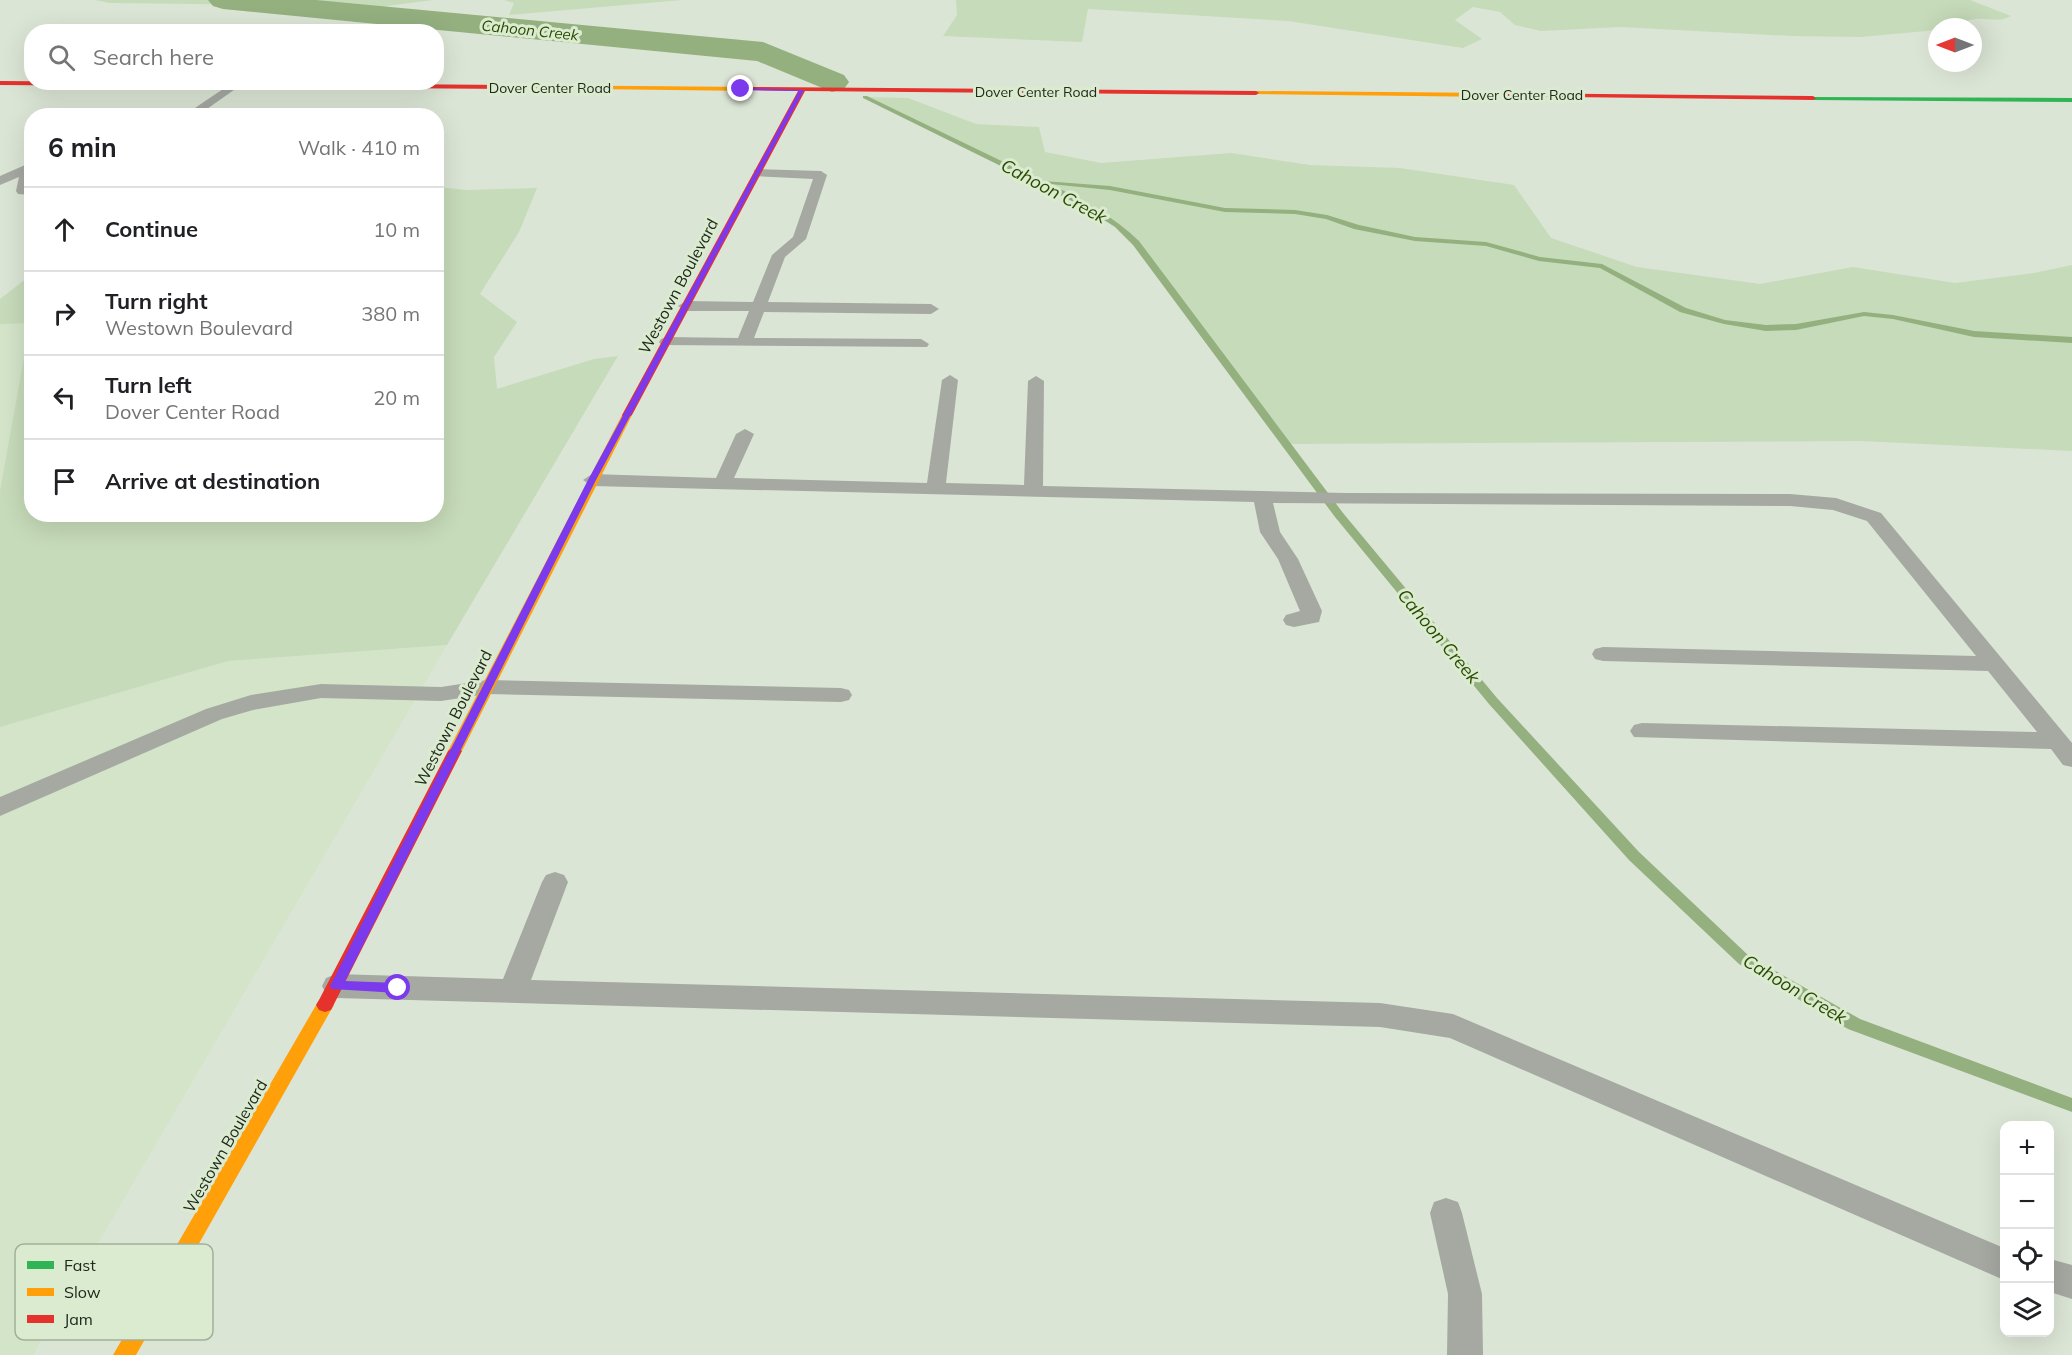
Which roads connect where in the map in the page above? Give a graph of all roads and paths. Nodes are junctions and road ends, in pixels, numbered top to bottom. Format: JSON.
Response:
{"nodes":[{"id":1,"x":0,"y":83,"type":"edge"},
{"id":2,"x":24,"y":83,"type":"edge"},
{"id":3,"x":444,"y":87,"type":"edge"},
{"id":4,"x":229,"y":90,"type":"edge"},
{"id":5,"x":802,"y":90,"type":"junction"},
{"id":6,"x":2072,"y":100,"type":"edge"},
{"id":7,"x":201,"y":108,"type":"edge"},
{"id":8,"x":24,"y":169,"type":"edge"},
{"id":9,"x":758,"y":173,"type":"junction"},
{"id":10,"x":0,"y":181,"type":"edge"},
{"id":11,"x":686,"y":306,"type":"junction"},
{"id":12,"x":758,"y":308,"type":"junction"},
{"id":13,"x":931,"y":309,"type":"dead end"},
{"id":14,"x":667,"y":342,"type":"junction"},
{"id":15,"x":744,"y":343,"type":"junction"},
{"id":16,"x":921,"y":344,"type":"dead end"},
{"id":17,"x":950,"y":381,"type":"dead end"},
{"id":18,"x":1036,"y":381,"type":"dead end"},
{"id":19,"x":745,"y":434,"type":"dead end"},
{"id":20,"x":592,"y":480,"type":"junction"},
{"id":21,"x":722,"y":484,"type":"junction"},
{"id":22,"x":936,"y":489,"type":"junction"},
{"id":23,"x":1032,"y":491,"type":"junction"},
{"id":24,"x":1262,"y":497,"type":"junction"},
{"id":25,"x":1294,"y":620,"type":"dead end"},
{"id":26,"x":1603,"y":654,"type":"dead end"},
{"id":27,"x":1994,"y":664,"type":"junction"},
{"id":28,"x":487,"y":687,"type":"junction"},
{"id":29,"x":841,"y":695,"type":"dead end"},
{"id":30,"x":1642,"y":731,"type":"dead end"},
{"id":31,"x":2065,"y":750,"type":"edge"},
{"id":32,"x":0,"y":807,"type":"edge"},
{"id":33,"x":555,"y":882,"type":"dead end"},
{"id":34,"x":336,"y":986,"type":"junction"},
{"id":35,"x":512,"y":991,"type":"junction"},
{"id":36,"x":1446,"y":1213,"type":"dead end"},
{"id":37,"x":188,"y":1244,"type":"edge"},
{"id":38,"x":2000,"y":1262,"type":"edge"},
{"id":39,"x":2054,"y":1277,"type":"edge"},
{"id":40,"x":2072,"y":1282,"type":"edge"},
{"id":41,"x":133,"y":1340,"type":"edge"},
{"id":42,"x":124,"y":1355,"type":"edge"},
{"id":43,"x":1465,"y":1355,"type":"edge"}],
"edges":[{"from":1,"to":2,"type":"street","name":"Dover Center Road"},
{"from":3,"to":5,"type":"street","name":"Dover Center Road"},
{"from":4,"to":7,"type":"lane"},
{"from":5,"to":6,"type":"street","name":"Dover Center Road"},
{"from":5,"to":9,"type":"street","name":"Westown Boulevard"},
{"from":8,"to":10,"type":"lane"},
{"from":9,"to":11,"type":"street","name":"Westown Boulevard"},
{"from":9,"to":12,"type":"lane"},
{"from":11,"to":12,"type":"lane"},
{"from":11,"to":14,"type":"street","name":"Westown Boulevard"},
{"from":12,"to":13,"type":"lane"},
{"from":12,"to":15,"type":"lane"},
{"from":14,"to":15,"type":"lane"},
{"from":14,"to":20,"type":"street","name":"Westown Boulevard"},
{"from":15,"to":16,"type":"lane"},
{"from":17,"to":22,"type":"lane"},
{"from":18,"to":23,"type":"lane"},
{"from":19,"to":21,"type":"lane"},
{"from":20,"to":21,"type":"lane"},
{"from":20,"to":28,"type":"street","name":"Westown Boulevard"},
{"from":21,"to":22,"type":"lane"},
{"from":22,"to":23,"type":"lane"},
{"from":23,"to":24,"type":"lane"},
{"from":24,"to":25,"type":"lane"},
{"from":24,"to":27,"type":"lane"},
{"from":26,"to":27,"type":"lane"},
{"from":27,"to":31,"type":"lane"},
{"from":28,"to":29,"type":"lane"},
{"from":28,"to":32,"type":"lane"},
{"from":28,"to":34,"type":"street","name":"Westown Boulevard"},
{"from":30,"to":31,"type":"lane"},
{"from":33,"to":35,"type":"lane"},
{"from":34,"to":35,"type":"lane"},
{"from":34,"to":37,"type":"street","name":"Westown Boulevard"},
{"from":35,"to":38,"type":"lane"},
{"from":36,"to":43,"type":"lane"},
{"from":39,"to":40,"type":"lane"},
{"from":41,"to":42,"type":"street","name":"Westown Boulevard"}]}
